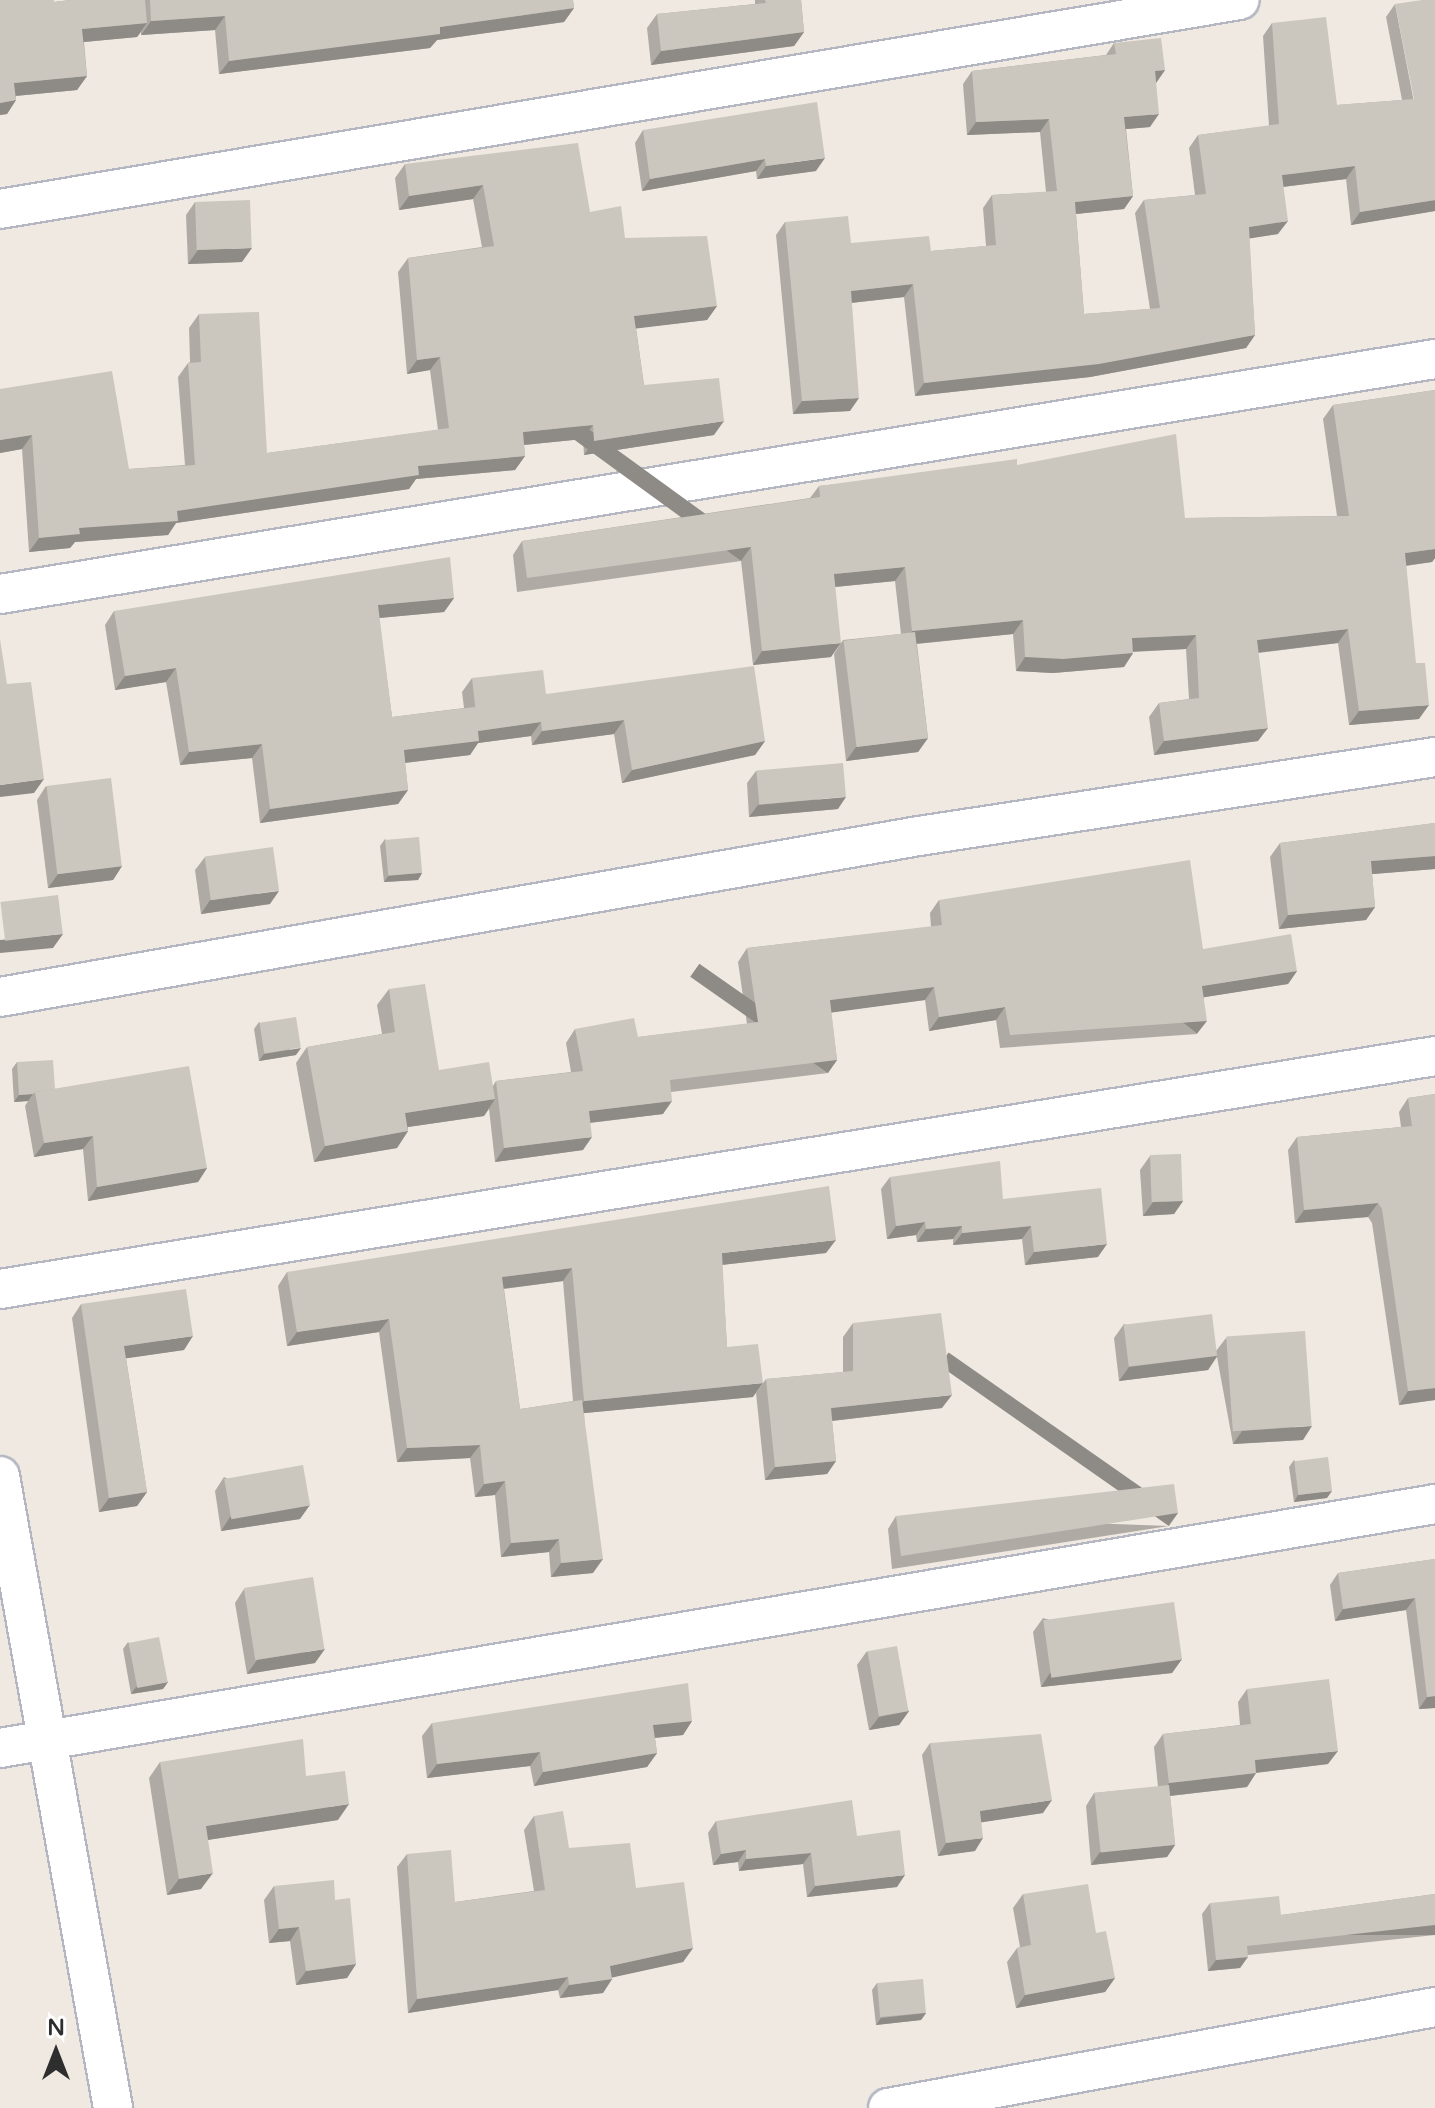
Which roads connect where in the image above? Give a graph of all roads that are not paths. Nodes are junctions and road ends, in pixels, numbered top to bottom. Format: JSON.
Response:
{"nodes":[{"id":1,"x":1239,"y":0,"type":"edge"},
{"id":2,"x":0,"y":209,"type":"edge"},
{"id":3,"x":1435,"y":359,"type":"edge"},
{"id":4,"x":0,"y":594,"type":"edge"},
{"id":5,"x":1435,"y":757,"type":"edge"},
{"id":6,"x":0,"y":997,"type":"edge"},
{"id":7,"x":1435,"y":1056,"type":"edge"},
{"id":8,"x":0,"y":1289,"type":"edge"},
{"id":9,"x":0,"y":1476,"type":"edge"},
{"id":10,"x":1435,"y":1504,"type":"edge"},
{"id":11,"x":47,"y":1740,"type":"junction"},
{"id":12,"x":0,"y":1748,"type":"edge"},
{"id":13,"x":1435,"y":2007,"type":"edge"},
{"id":14,"x":113,"y":2108,"type":"edge"},
{"id":15,"x":888,"y":2108,"type":"edge"}],
"edges":[{"from":1,"to":2,"type":"street"},
{"from":3,"to":4,"type":"street"},
{"from":5,"to":6,"type":"street"},
{"from":7,"to":8,"type":"street"},
{"from":9,"to":11,"type":"street"},
{"from":10,"to":11,"type":"street"},
{"from":11,"to":12,"type":"street"},
{"from":11,"to":14,"type":"street"},
{"from":13,"to":15,"type":"street"}]}
